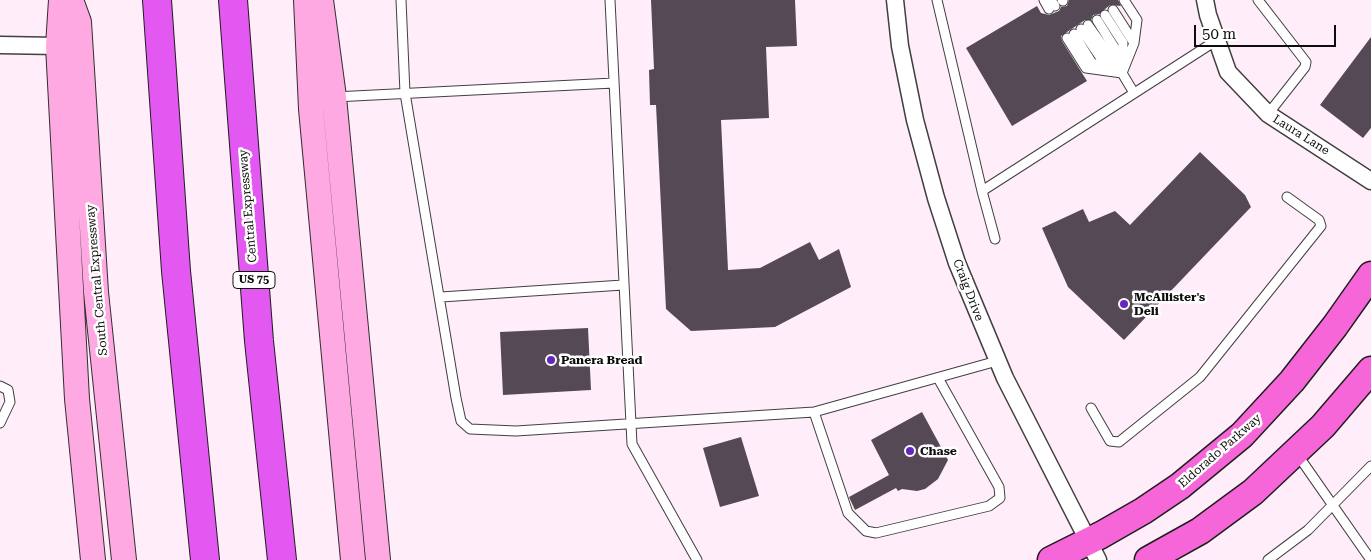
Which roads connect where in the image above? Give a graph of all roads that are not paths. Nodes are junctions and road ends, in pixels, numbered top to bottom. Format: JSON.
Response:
{"nodes":[{"id":1,"x":61,"y":0,"type":"edge"},
{"id":2,"x":71,"y":0,"type":"edge"},
{"id":3,"x":157,"y":0,"type":"edge"},
{"id":4,"x":233,"y":0,"type":"edge"},
{"id":5,"x":306,"y":0,"type":"edge"},
{"id":6,"x":321,"y":0,"type":"edge"},
{"id":7,"x":400,"y":0,"type":"edge"},
{"id":8,"x":610,"y":0,"type":"edge"},
{"id":9,"x":894,"y":0,"type":"edge"},
{"id":10,"x":937,"y":0,"type":"edge"},
{"id":11,"x":1044,"y":0,"type":"edge"},
{"id":12,"x":1124,"y":0,"type":"edge"},
{"id":13,"x":1205,"y":0,"type":"edge"},
{"id":14,"x":1258,"y":0,"type":"edge"},
{"id":15,"x":1056,"y":3,"type":"edge"},
{"id":16,"x":1217,"y":40,"type":"junction"},
{"id":17,"x":1134,"y":43,"type":"junction"},
{"id":18,"x":0,"y":45,"type":"edge"},
{"id":19,"x":58,"y":46,"type":"junction"},
{"id":20,"x":1122,"y":73,"type":"junction"},
{"id":21,"x":614,"y":82,"type":"junction"},
{"id":22,"x":405,"y":93,"type":"junction"},
{"id":23,"x":1134,"y":93,"type":"junction"},
{"id":24,"x":334,"y":97,"type":"junction"},
{"id":25,"x":1268,"y":114,"type":"junction"},
{"id":26,"x":1371,"y":181,"type":"edge"},
{"id":27,"x":982,"y":191,"type":"junction"},
{"id":28,"x":1287,"y":197,"type":"dead end"},
{"id":29,"x":994,"y":238,"type":"dead end"},
{"id":30,"x":1371,"y":275,"type":"edge"},
{"id":31,"x":623,"y":285,"type":"junction"},
{"id":32,"x":440,"y":297,"type":"junction"},
{"id":33,"x":997,"y":361,"type":"junction"},
{"id":34,"x":1371,"y":370,"type":"edge"},
{"id":35,"x":938,"y":378,"type":"junction"},
{"id":36,"x":0,"y":386,"type":"edge"},
{"id":37,"x":1091,"y":408,"type":"dead end"},
{"id":38,"x":814,"y":412,"type":"junction"},
{"id":39,"x":0,"y":422,"type":"edge"},
{"id":40,"x":630,"y":423,"type":"junction"},
{"id":41,"x":1296,"y":453,"type":"junction"},
{"id":42,"x":1371,"y":467,"type":"edge"},
{"id":43,"x":1333,"y":507,"type":"junction"},
{"id":44,"x":1093,"y":551,"type":"edge"},
{"id":45,"x":377,"y":559,"type":"edge"},
{"id":46,"x":93,"y":560,"type":"edge"},
{"id":47,"x":124,"y":560,"type":"edge"},
{"id":48,"x":205,"y":560,"type":"edge"},
{"id":49,"x":282,"y":560,"type":"edge"},
{"id":50,"x":353,"y":560,"type":"edge"},
{"id":51,"x":697,"y":560,"type":"edge"},
{"id":52,"x":1051,"y":560,"type":"edge"},
{"id":53,"x":1148,"y":560,"type":"edge"},
{"id":54,"x":1268,"y":560,"type":"edge"},
{"id":55,"x":1371,"y":560,"type":"edge"}],
"edges":[{"from":1,"to":19,"type":"main road","name":"South Central Expressway"},
{"from":2,"to":47,"type":"main road","name":"South Central Expressway"},
{"from":3,"to":48,"type":"highway"},
{"from":4,"to":49,"type":"highway","name":"Central Expressway","number":"US 75"},
{"from":5,"to":50,"type":"main road"},
{"from":6,"to":24,"type":"main road"},
{"from":7,"to":22,"type":"lane"},
{"from":8,"to":21,"type":"lane"},
{"from":9,"to":33,"type":"street","name":"Craig Drive"},
{"from":10,"to":27,"type":"lane"},
{"from":11,"to":15,"type":"lane"},
{"from":12,"to":17,"type":"lane"},
{"from":13,"to":16,"type":"street","name":"Laura Lane"},
{"from":14,"to":25,"type":"lane"},
{"from":16,"to":23,"type":"lane"},
{"from":16,"to":25,"type":"street","name":"Laura Lane"},
{"from":17,"to":20,"type":"lane"},
{"from":17,"to":20,"type":"lane"},
{"from":18,"to":19,"type":"street"},
{"from":19,"to":46,"type":"main road","name":"South Central Expressway"},
{"from":20,"to":20,"type":"lane"},
{"from":20,"to":23,"type":"lane"},
{"from":21,"to":22,"type":"lane"},
{"from":21,"to":31,"type":"lane"},
{"from":22,"to":24,"type":"lane"},
{"from":22,"to":32,"type":"lane"},
{"from":23,"to":27,"type":"lane"},
{"from":24,"to":45,"type":"main road"},
{"from":25,"to":26,"type":"street","name":"Laura Lane"},
{"from":27,"to":29,"type":"lane"},
{"from":28,"to":37,"type":"lane"},
{"from":30,"to":44,"type":"main road","name":"Eldorado Parkway"},
{"from":31,"to":32,"type":"lane"},
{"from":31,"to":40,"type":"lane"},
{"from":32,"to":40,"type":"lane"},
{"from":33,"to":35,"type":"lane"},
{"from":33,"to":44,"type":"street","name":"Craig Drive"},
{"from":34,"to":41,"type":"main road"},
{"from":35,"to":38,"type":"lane"},
{"from":35,"to":38,"type":"lane"},
{"from":36,"to":39,"type":"lane"},
{"from":38,"to":40,"type":"lane"},
{"from":40,"to":51,"type":"lane"},
{"from":41,"to":43,"type":"lane"},
{"from":41,"to":53,"type":"main road"},
{"from":42,"to":43,"type":"lane"},
{"from":43,"to":54,"type":"lane"},
{"from":43,"to":55,"type":"lane"},
{"from":44,"to":52,"type":"main road","name":"Eldorado Parkway"}]}
